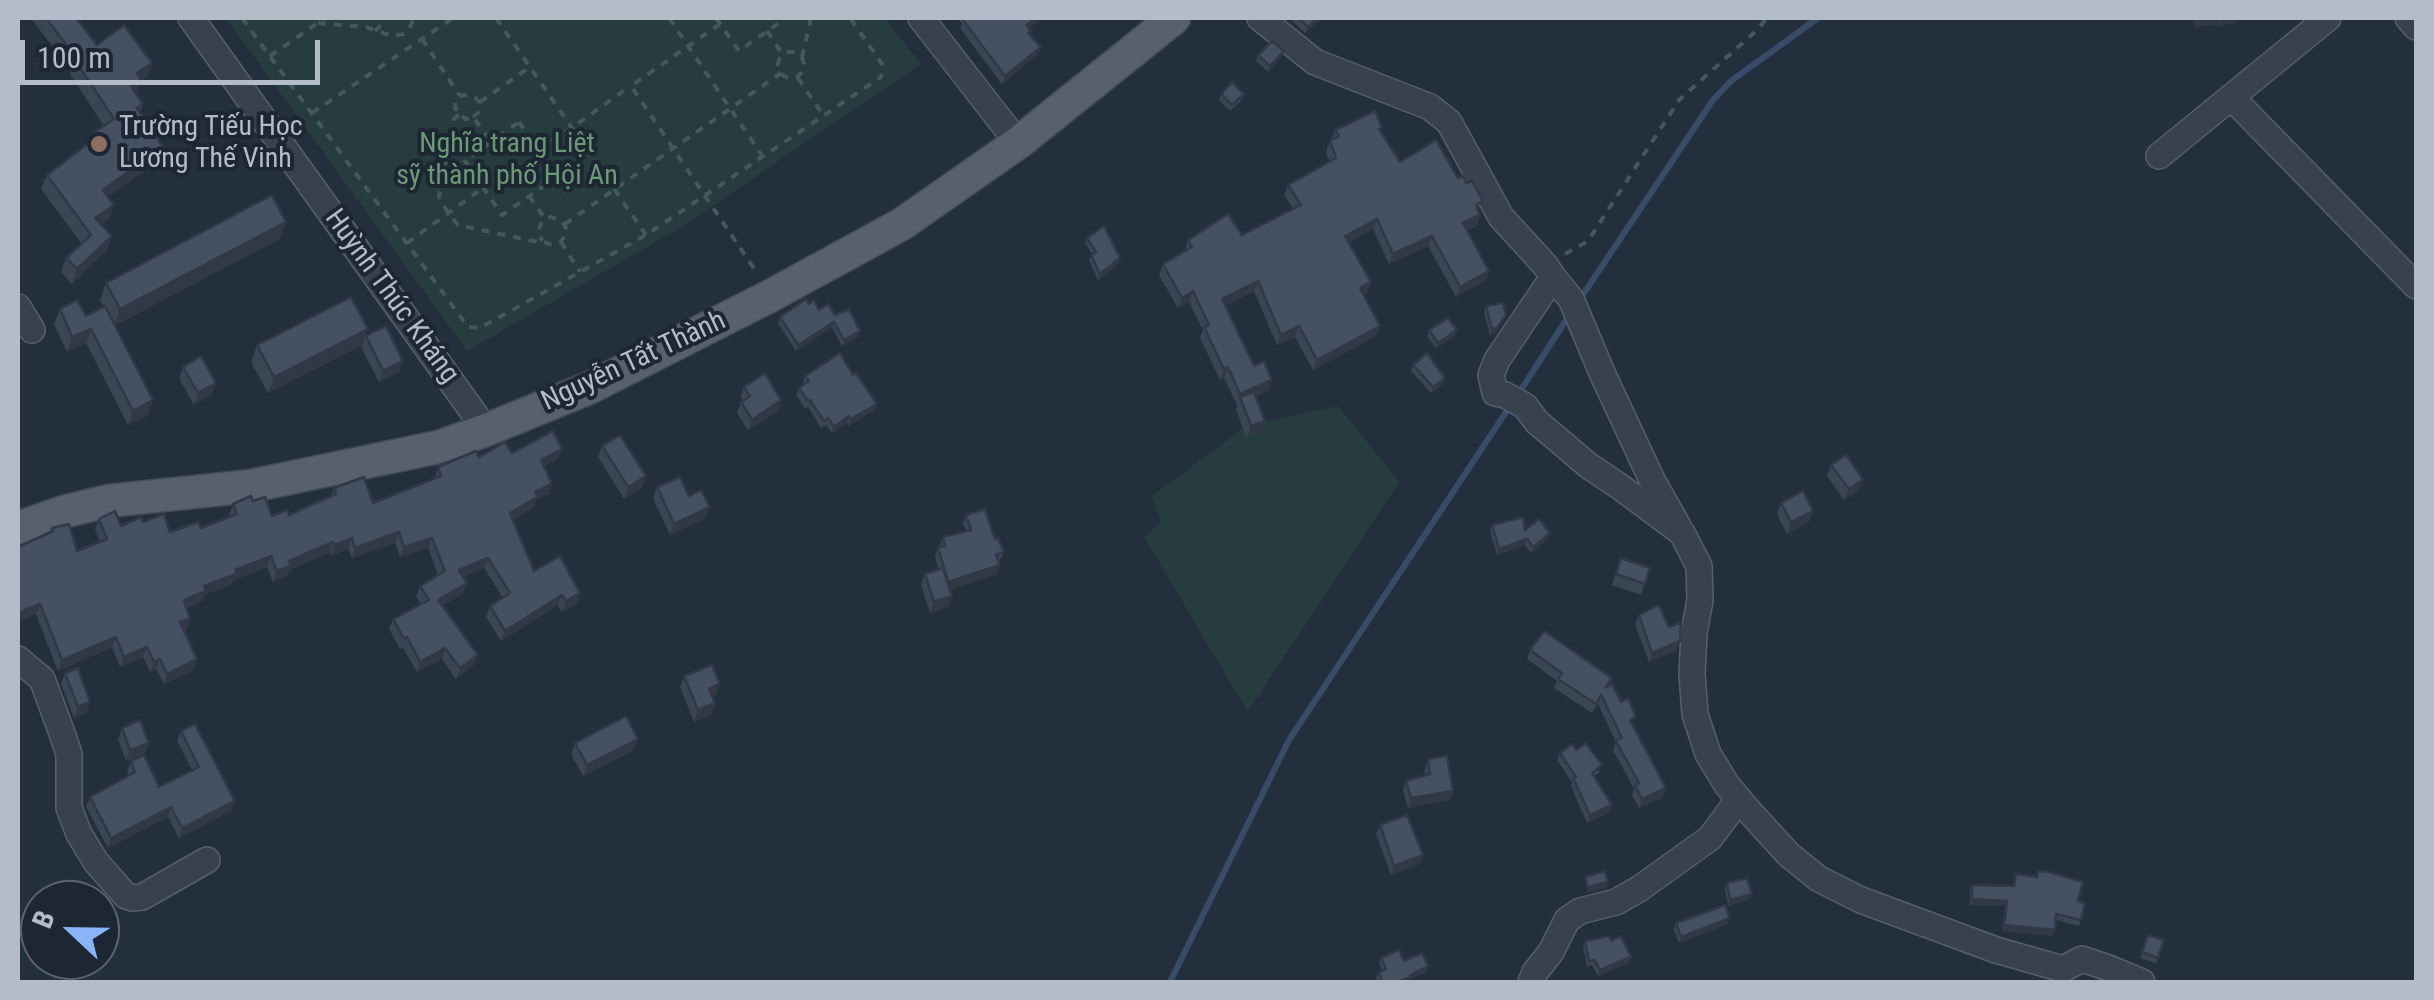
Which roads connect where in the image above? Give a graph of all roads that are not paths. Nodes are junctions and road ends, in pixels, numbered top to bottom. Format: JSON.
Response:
{"nodes":[{"id":1,"x":191,"y":18,"type":"edge"},
{"id":2,"x":921,"y":18,"type":"edge"},
{"id":3,"x":1174,"y":18,"type":"edge"},
{"id":4,"x":1260,"y":18,"type":"edge"},
{"id":5,"x":2328,"y":18,"type":"edge"},
{"id":6,"x":2408,"y":18,"type":"edge"},
{"id":7,"x":2416,"y":27,"type":"edge"},
{"id":8,"x":2231,"y":97,"type":"junction"},
{"id":9,"x":1018,"y":143,"type":"junction"},
{"id":10,"x":2159,"y":156,"type":"dead end"},
{"id":11,"x":1549,"y":271,"type":"junction"},
{"id":12,"x":2416,"y":286,"type":"edge"},
{"id":13,"x":18,"y":307,"type":"edge"},
{"id":14,"x":32,"y":330,"type":"dead end"},
{"id":15,"x":486,"y":430,"type":"junction"},
{"id":16,"x":18,"y":528,"type":"edge"},
{"id":17,"x":1682,"y":533,"type":"junction"},
{"id":18,"x":18,"y":659,"type":"edge"},
{"id":19,"x":1739,"y":799,"type":"junction"},
{"id":20,"x":207,"y":860,"type":"dead end"},
{"id":21,"x":1531,"y":982,"type":"edge"},
{"id":22,"x":2142,"y":982,"type":"edge"}],
"edges":[{"from":1,"to":15,"type":"street","name":"Huỳnh Thúc Kháng"},
{"from":2,"to":9,"type":"street"},
{"from":3,"to":9,"type":"main road","name":"Nguyễn Tất Thành"},
{"from":4,"to":11,"type":"street"},
{"from":5,"to":8,"type":"street"},
{"from":6,"to":7,"type":"street"},
{"from":8,"to":10,"type":"street"},
{"from":8,"to":12,"type":"street"},
{"from":9,"to":15,"type":"main road","name":"Nguyễn Tất Thành"},
{"from":11,"to":17,"type":"street"},
{"from":11,"to":17,"type":"street"},
{"from":13,"to":14,"type":"street"},
{"from":15,"to":16,"type":"main road","name":"Nguyễn Tất Thành"},
{"from":17,"to":19,"type":"street"},
{"from":18,"to":20,"type":"street"},
{"from":19,"to":21,"type":"street"},
{"from":19,"to":22,"type":"street"}]}
